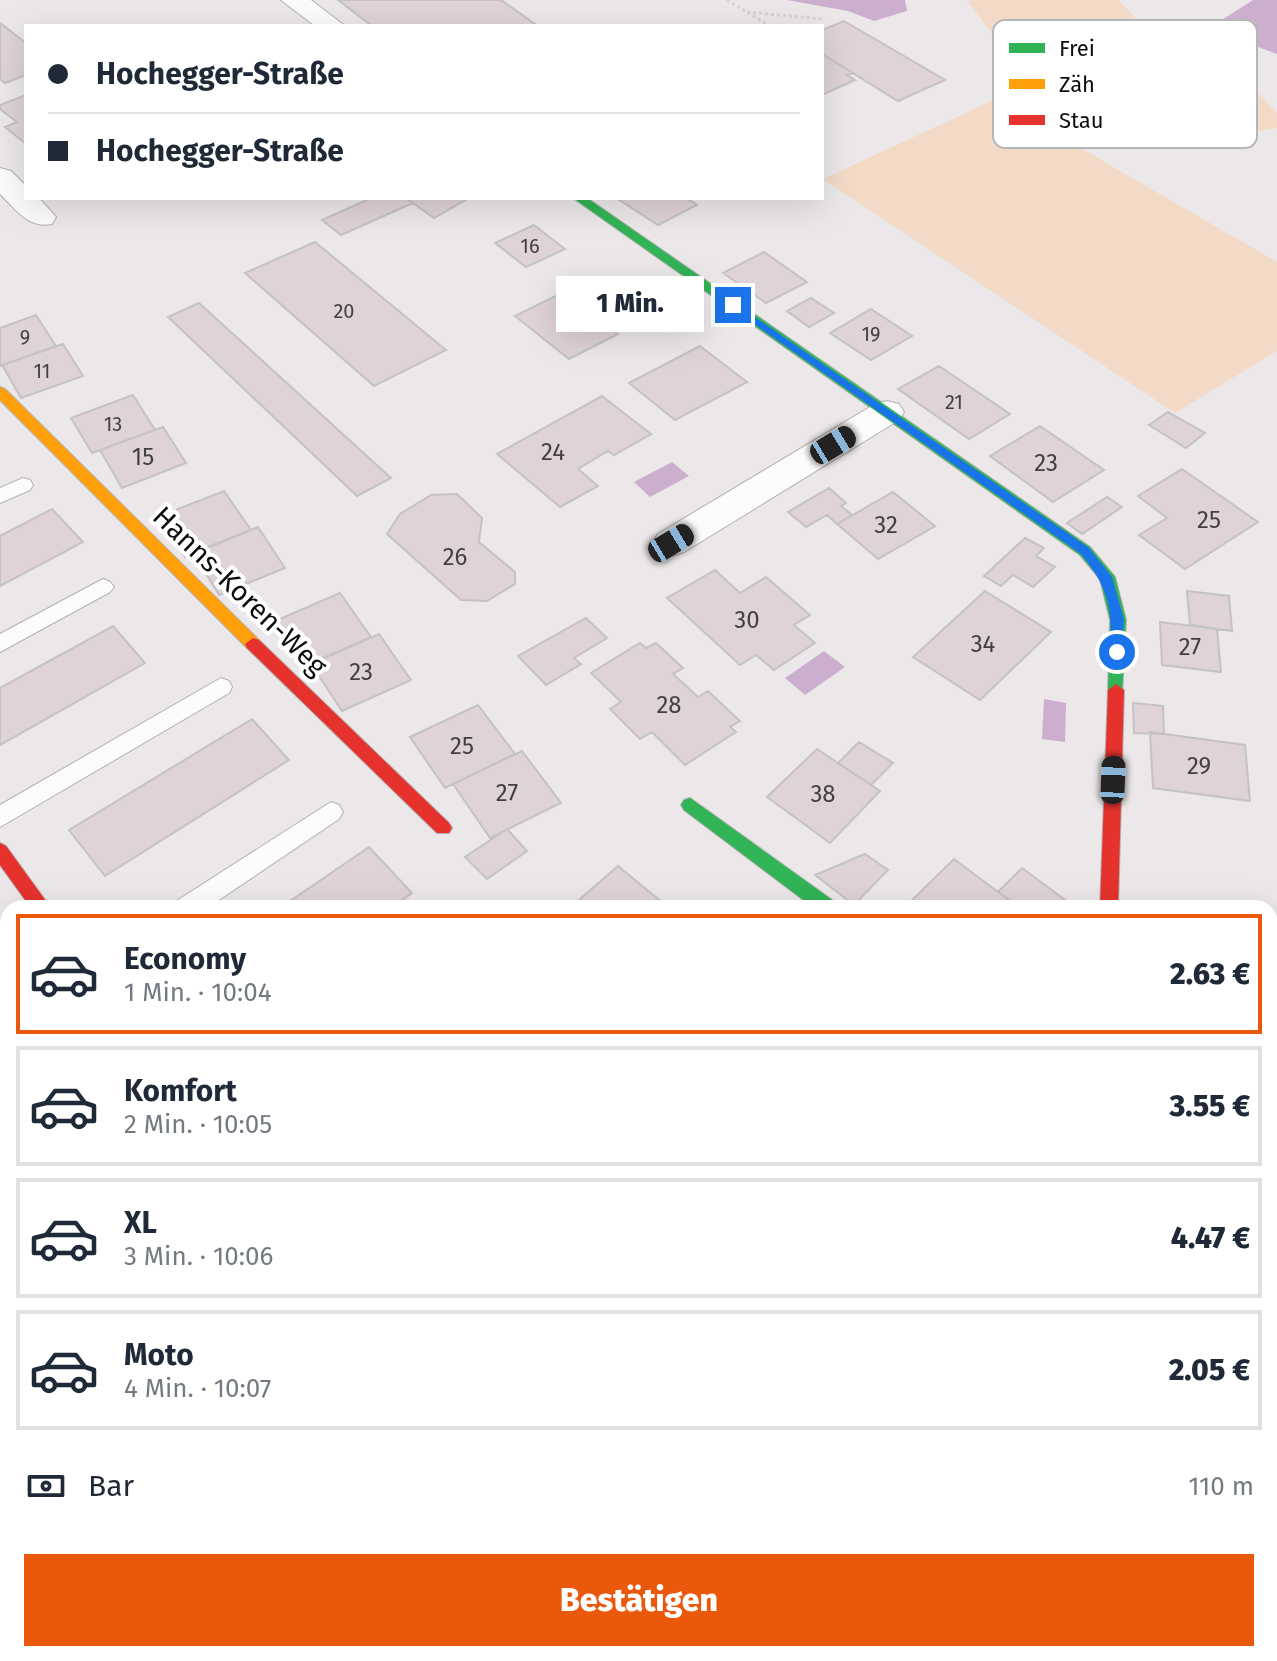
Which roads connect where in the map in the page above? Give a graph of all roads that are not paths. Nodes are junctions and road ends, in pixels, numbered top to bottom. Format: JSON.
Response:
{"nodes":[{"id":1,"x":294,"y":0,"type":"edge"},
{"id":2,"x":329,"y":24,"type":"edge"},
{"id":3,"x":0,"y":177,"type":"edge"},
{"id":4,"x":582,"y":200,"type":"edge"},
{"id":5,"x":41,"y":217,"type":"dead end"},
{"id":6,"x":0,"y":392,"type":"edge"},
{"id":7,"x":887,"y":412,"type":"junction"},
{"id":8,"x":23,"y":485,"type":"dead end"},
{"id":9,"x":0,"y":496,"type":"edge"},
{"id":10,"x":671,"y":543,"type":"dead end"},
{"id":11,"x":103,"y":587,"type":"dead end"},
{"id":12,"x":0,"y":644,"type":"edge"},
{"id":13,"x":221,"y":687,"type":"dead end"},
{"id":14,"x":690,"y":805,"type":"dead end"},
{"id":15,"x":331,"y":812,"type":"dead end"},
{"id":16,"x":0,"y":817,"type":"edge"},
{"id":17,"x":443,"y":828,"type":"dead end"},
{"id":18,"x":0,"y":851,"type":"edge"},
{"id":19,"x":36,"y":900,"type":"edge"},
{"id":20,"x":199,"y":900,"type":"edge"},
{"id":21,"x":817,"y":900,"type":"edge"},
{"id":22,"x":1109,"y":900,"type":"edge"}],
"edges":[{"from":1,"to":2,"type":"street"},
{"from":3,"to":5,"type":"street"},
{"from":4,"to":7,"type":"street"},
{"from":6,"to":17,"type":"street","name":"Hanns-Koren-Weg"},
{"from":7,"to":10,"type":"street"},
{"from":7,"to":22,"type":"street"},
{"from":8,"to":9,"type":"lane"},
{"from":11,"to":12,"type":"lane"},
{"from":13,"to":16,"type":"lane"},
{"from":14,"to":21,"type":"street"},
{"from":15,"to":20,"type":"lane"},
{"from":18,"to":19,"type":"street"}]}
